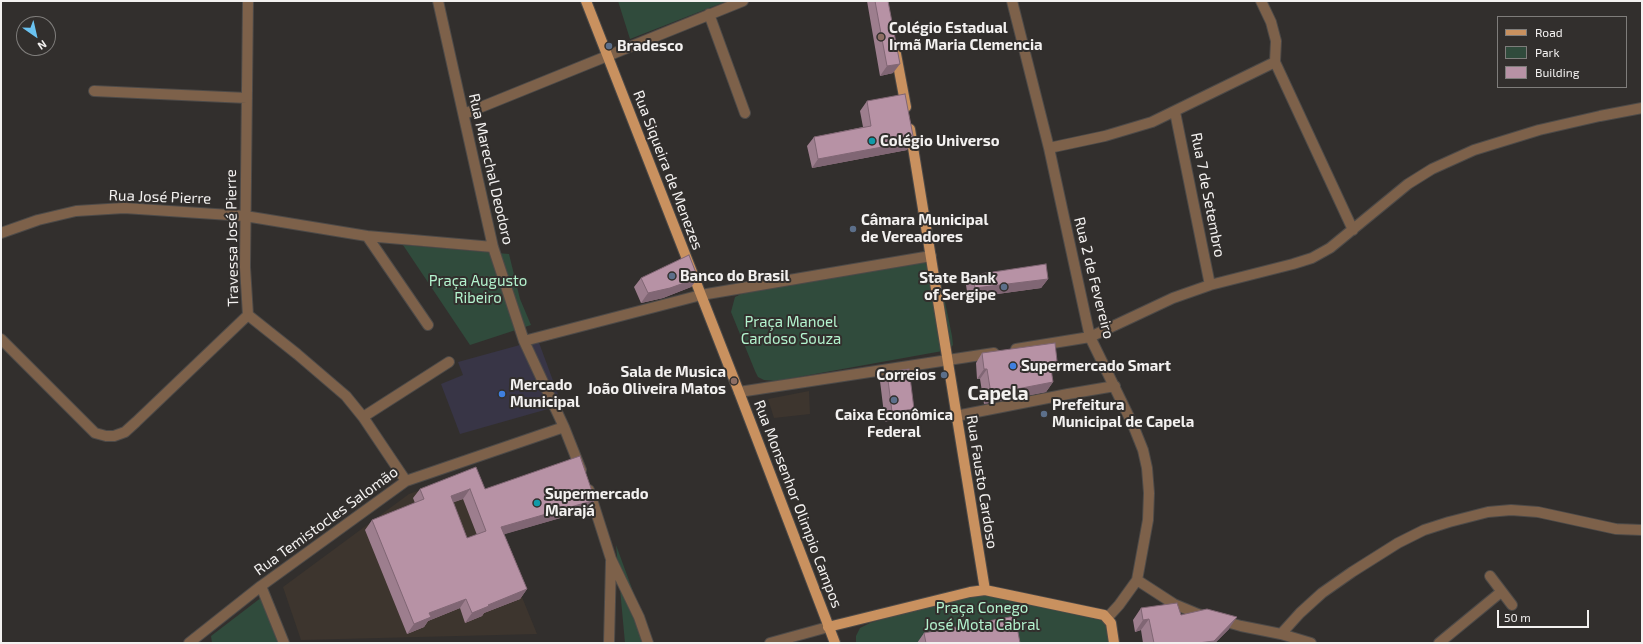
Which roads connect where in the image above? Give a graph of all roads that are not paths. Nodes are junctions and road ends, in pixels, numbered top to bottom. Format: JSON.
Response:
{"nodes":[{"id":1,"x":248,"y":1,"type":"edge"},
{"id":2,"x":438,"y":1,"type":"edge"},
{"id":3,"x":586,"y":1,"type":"edge"},
{"id":4,"x":744,"y":1,"type":"edge"},
{"id":5,"x":1012,"y":1,"type":"edge"},
{"id":6,"x":1261,"y":1,"type":"edge"},
{"id":7,"x":709,"y":14,"type":"junction"},
{"id":8,"x":895,"y":47,"type":"edge"},
{"id":9,"x":608,"y":56,"type":"junction"},
{"id":10,"x":1276,"y":62,"type":"junction"},
{"id":11,"x":94,"y":92,"type":"dead end"},
{"id":12,"x":247,"y":98,"type":"junction"},
{"id":13,"x":1642,"y":108,"type":"edge"},
{"id":14,"x":1175,"y":112,"type":"junction"},
{"id":15,"x":745,"y":113,"type":"dead end"},
{"id":16,"x":464,"y":114,"type":"junction"},
{"id":17,"x":1049,"y":148,"type":"junction"},
{"id":18,"x":245,"y":216,"type":"junction"},
{"id":19,"x":1353,"y":230,"type":"junction"},
{"id":20,"x":1,"y":233,"type":"edge"},
{"id":21,"x":367,"y":236,"type":"junction"},
{"id":22,"x":493,"y":247,"type":"junction"},
{"id":23,"x":931,"y":256,"type":"junction"},
{"id":24,"x":1210,"y":285,"type":"junction"},
{"id":25,"x":701,"y":296,"type":"junction"},
{"id":26,"x":248,"y":315,"type":"junction"},
{"id":27,"x":428,"y":324,"type":"dead end"},
{"id":28,"x":1090,"y":337,"type":"junction"},
{"id":29,"x":1,"y":339,"type":"edge"},
{"id":30,"x":524,"y":341,"type":"junction"},
{"id":31,"x":948,"y":361,"type":"junction"},
{"id":32,"x":449,"y":362,"type":"dead end"},
{"id":33,"x":1115,"y":386,"type":"junction"},
{"id":34,"x":740,"y":392,"type":"junction"},
{"id":35,"x":956,"y":416,"type":"junction"},
{"id":36,"x":364,"y":417,"type":"junction"},
{"id":37,"x":564,"y":427,"type":"junction"},
{"id":38,"x":406,"y":481,"type":"junction"},
{"id":39,"x":1642,"y":530,"type":"edge"},
{"id":40,"x":611,"y":559,"type":"junction"},
{"id":41,"x":1490,"y":576,"type":"dead end"},
{"id":42,"x":1137,"y":580,"type":"junction"},
{"id":43,"x":261,"y":586,"type":"junction"},
{"id":44,"x":985,"y":590,"type":"junction"},
{"id":45,"x":1501,"y":592,"type":"junction"},
{"id":46,"x":1512,"y":605,"type":"dead end"},
{"id":47,"x":1108,"y":618,"type":"junction"},
{"id":48,"x":828,"y":627,"type":"junction"},
{"id":49,"x":1281,"y":634,"type":"junction"},
{"id":50,"x":193,"y":642,"type":"edge"},
{"id":51,"x":284,"y":643,"type":"edge"},
{"id":52,"x":602,"y":643,"type":"edge"},
{"id":53,"x":609,"y":643,"type":"edge"},
{"id":54,"x":648,"y":643,"type":"edge"},
{"id":55,"x":770,"y":643,"type":"edge"},
{"id":56,"x":835,"y":643,"type":"edge"},
{"id":57,"x":1114,"y":643,"type":"edge"},
{"id":58,"x":1311,"y":643,"type":"edge"},
{"id":59,"x":1439,"y":643,"type":"edge"}],
"edges":[{"from":1,"to":12,"type":"street","name":"Travessa José Pierre"},
{"from":2,"to":16,"type":"street","name":"Rua Marechal Deodoro"},
{"from":3,"to":9,"type":"main road","name":"Rua Siqueira de Menezes"},
{"from":4,"to":7,"type":"street"},
{"from":5,"to":17,"type":"street","name":"Rua 2 de Fevereiro"},
{"from":6,"to":10,"type":"street"},
{"from":7,"to":9,"type":"street"},
{"from":7,"to":15,"type":"street"},
{"from":8,"to":23,"type":"main road","name":"Rua Fausto Cardoso"},
{"from":9,"to":16,"type":"street"},
{"from":9,"to":25,"type":"main road","name":"Rua Siqueira de Menezes"},
{"from":10,"to":14,"type":"street"},
{"from":10,"to":19,"type":"street"},
{"from":11,"to":12,"type":"street"},
{"from":12,"to":18,"type":"street","name":"Travessa José Pierre"},
{"from":13,"to":19,"type":"street"},
{"from":14,"to":17,"type":"street"},
{"from":14,"to":24,"type":"street","name":"Rua 7 de Setembro"},
{"from":16,"to":22,"type":"street","name":"Rua Marechal Deodoro"},
{"from":17,"to":28,"type":"street","name":"Rua 2 de Fevereiro"},
{"from":18,"to":20,"type":"street","name":"Rua José Pierre"},
{"from":18,"to":21,"type":"street","name":"Rua José Pierre"},
{"from":18,"to":26,"type":"street","name":"Travessa José Pierre"},
{"from":19,"to":24,"type":"street"},
{"from":21,"to":22,"type":"street"},
{"from":21,"to":27,"type":"street"},
{"from":22,"to":30,"type":"street","name":"Rua Marechal Deodoro"},
{"from":23,"to":25,"type":"street"},
{"from":23,"to":31,"type":"main road","name":"Rua Fausto Cardoso"},
{"from":24,"to":28,"type":"street"},
{"from":25,"to":30,"type":"street"},
{"from":25,"to":34,"type":"main road"},
{"from":26,"to":29,"type":"street"},
{"from":26,"to":36,"type":"street","name":"Travessa José Pierre"},
{"from":28,"to":31,"type":"street"},
{"from":28,"to":33,"type":"street","name":"Rua 2 de Fevereiro"},
{"from":30,"to":37,"type":"street","name":"Rua Marechal Deodoro"},
{"from":31,"to":34,"type":"street"},
{"from":31,"to":35,"type":"main road","name":"Rua Fausto Cardoso"},
{"from":32,"to":36,"type":"street"},
{"from":33,"to":35,"type":"street"},
{"from":33,"to":42,"type":"street","name":"Rua 2 de Fevereiro"},
{"from":34,"to":48,"type":"main road","name":"Rua Monsenhor Olimpio Campos"},
{"from":35,"to":44,"type":"main road","name":"Rua Fausto Cardoso"},
{"from":36,"to":38,"type":"street","name":"Travessa José Pierre"},
{"from":37,"to":38,"type":"street","name":"Rua Temistocles Salomão"},
{"from":37,"to":40,"type":"street","name":"Rua Marechal Deodoro"},
{"from":38,"to":43,"type":"street","name":"Rua Temistocles Salomão"},
{"from":39,"to":49,"type":"street"},
{"from":40,"to":53,"type":"street"},
{"from":40,"to":54,"type":"street"},
{"from":41,"to":45,"type":"street"},
{"from":42,"to":47,"type":"street","name":"Rua 2 de Fevereiro"},
{"from":42,"to":49,"type":"street"},
{"from":43,"to":50,"type":"street","name":"Rua Temistocles Salomão"},
{"from":43,"to":51,"type":"street"},
{"from":44,"to":47,"type":"main road"},
{"from":44,"to":48,"type":"main road"},
{"from":45,"to":46,"type":"street"},
{"from":45,"to":59,"type":"street"},
{"from":47,"to":57,"type":"main road"},
{"from":48,"to":55,"type":"street"},
{"from":48,"to":56,"type":"main road"},
{"from":49,"to":58,"type":"street"},
{"from":52,"to":53,"type":"street"}]}
